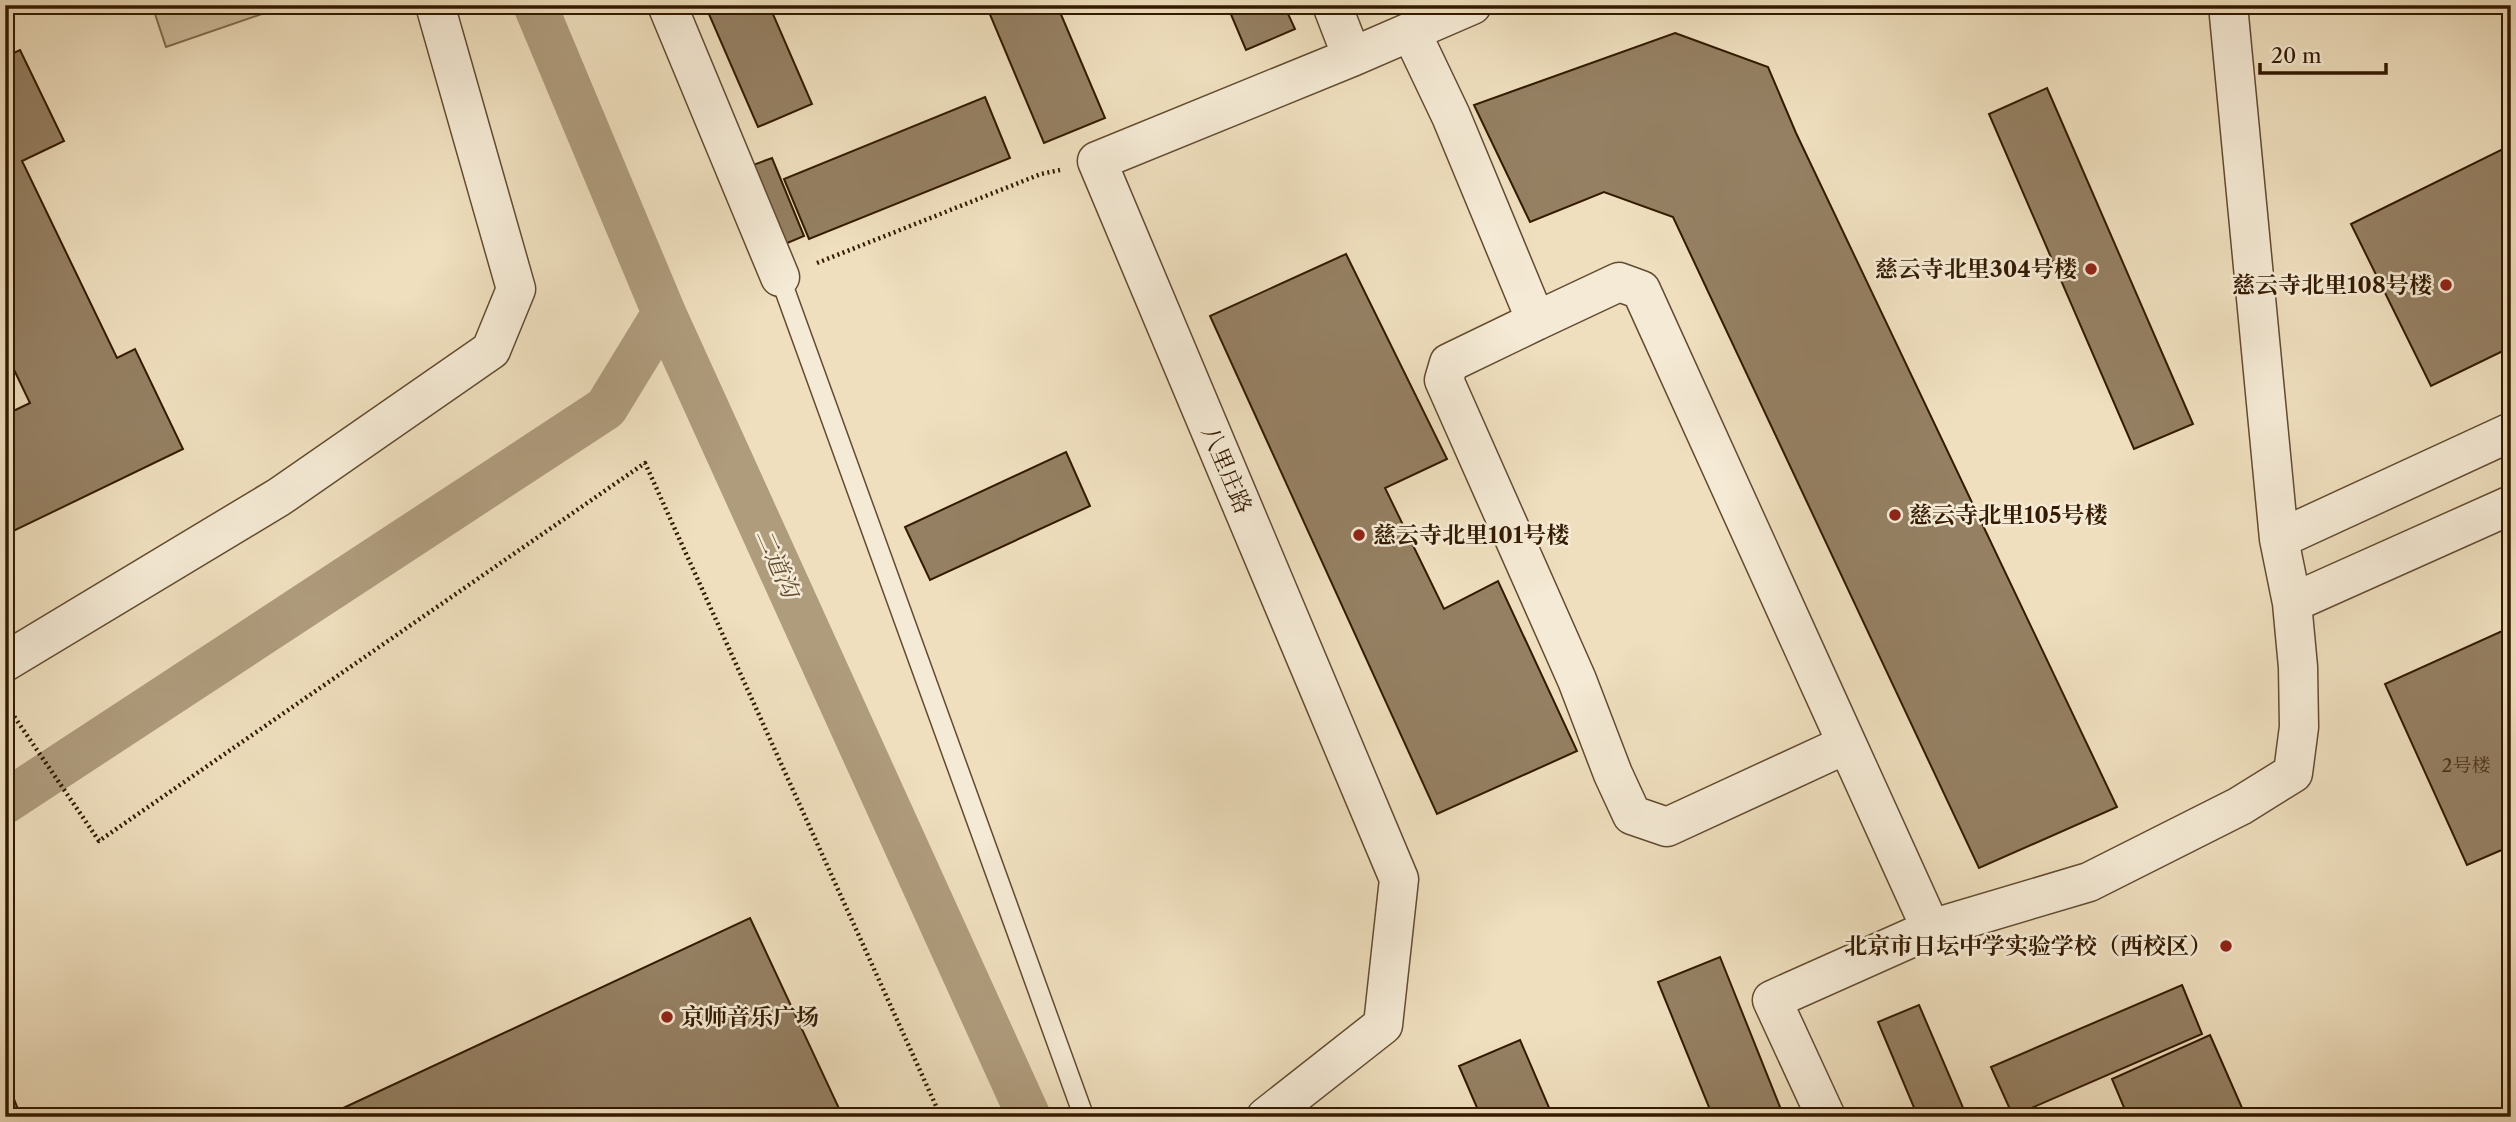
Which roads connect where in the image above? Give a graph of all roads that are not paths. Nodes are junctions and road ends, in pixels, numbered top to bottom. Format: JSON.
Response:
{"nodes":[{"id":1,"x":435,"y":5,"type":"edge"},
{"id":2,"x":667,"y":5,"type":"edge"},
{"id":3,"x":1332,"y":5,"type":"edge"},
{"id":4,"x":1472,"y":5,"type":"edge"},
{"id":5,"x":2228,"y":5,"type":"edge"},
{"id":6,"x":1411,"y":32,"type":"junction"},
{"id":7,"x":1353,"y":57,"type":"junction"},
{"id":8,"x":780,"y":277,"type":"joint"},
{"id":9,"x":1536,"y":321,"type":"junction"},
{"id":10,"x":2511,"y":432,"type":"edge"},
{"id":11,"x":2511,"y":505,"type":"edge"},
{"id":12,"x":2279,"y":539,"type":"junction"},
{"id":13,"x":2292,"y":603,"type":"junction"},
{"id":14,"x":5,"y":662,"type":"edge"},
{"id":15,"x":1847,"y":744,"type":"junction"},
{"id":16,"x":1931,"y":929,"type":"junction"},
{"id":17,"x":1084,"y":1117,"type":"edge"},
{"id":18,"x":1266,"y":1117,"type":"edge"},
{"id":19,"x":1826,"y":1117,"type":"edge"}],
"edges":[{"from":1,"to":14,"type":"street"},
{"from":2,"to":8,"type":"street"},
{"from":3,"to":7,"type":"street"},
{"from":4,"to":6,"type":"street"},
{"from":5,"to":12,"type":"street"},
{"from":6,"to":7,"type":"street"},
{"from":6,"to":9,"type":"street"},
{"from":7,"to":18,"type":"street","name":"八里庄路"},
{"from":8,"to":17,"type":"lane"},
{"from":9,"to":15,"type":"street"},
{"from":9,"to":15,"type":"street"},
{"from":10,"to":12,"type":"street"},
{"from":11,"to":13,"type":"street"},
{"from":12,"to":13,"type":"street"},
{"from":13,"to":16,"type":"street"},
{"from":15,"to":16,"type":"street"},
{"from":16,"to":19,"type":"street"}]}
